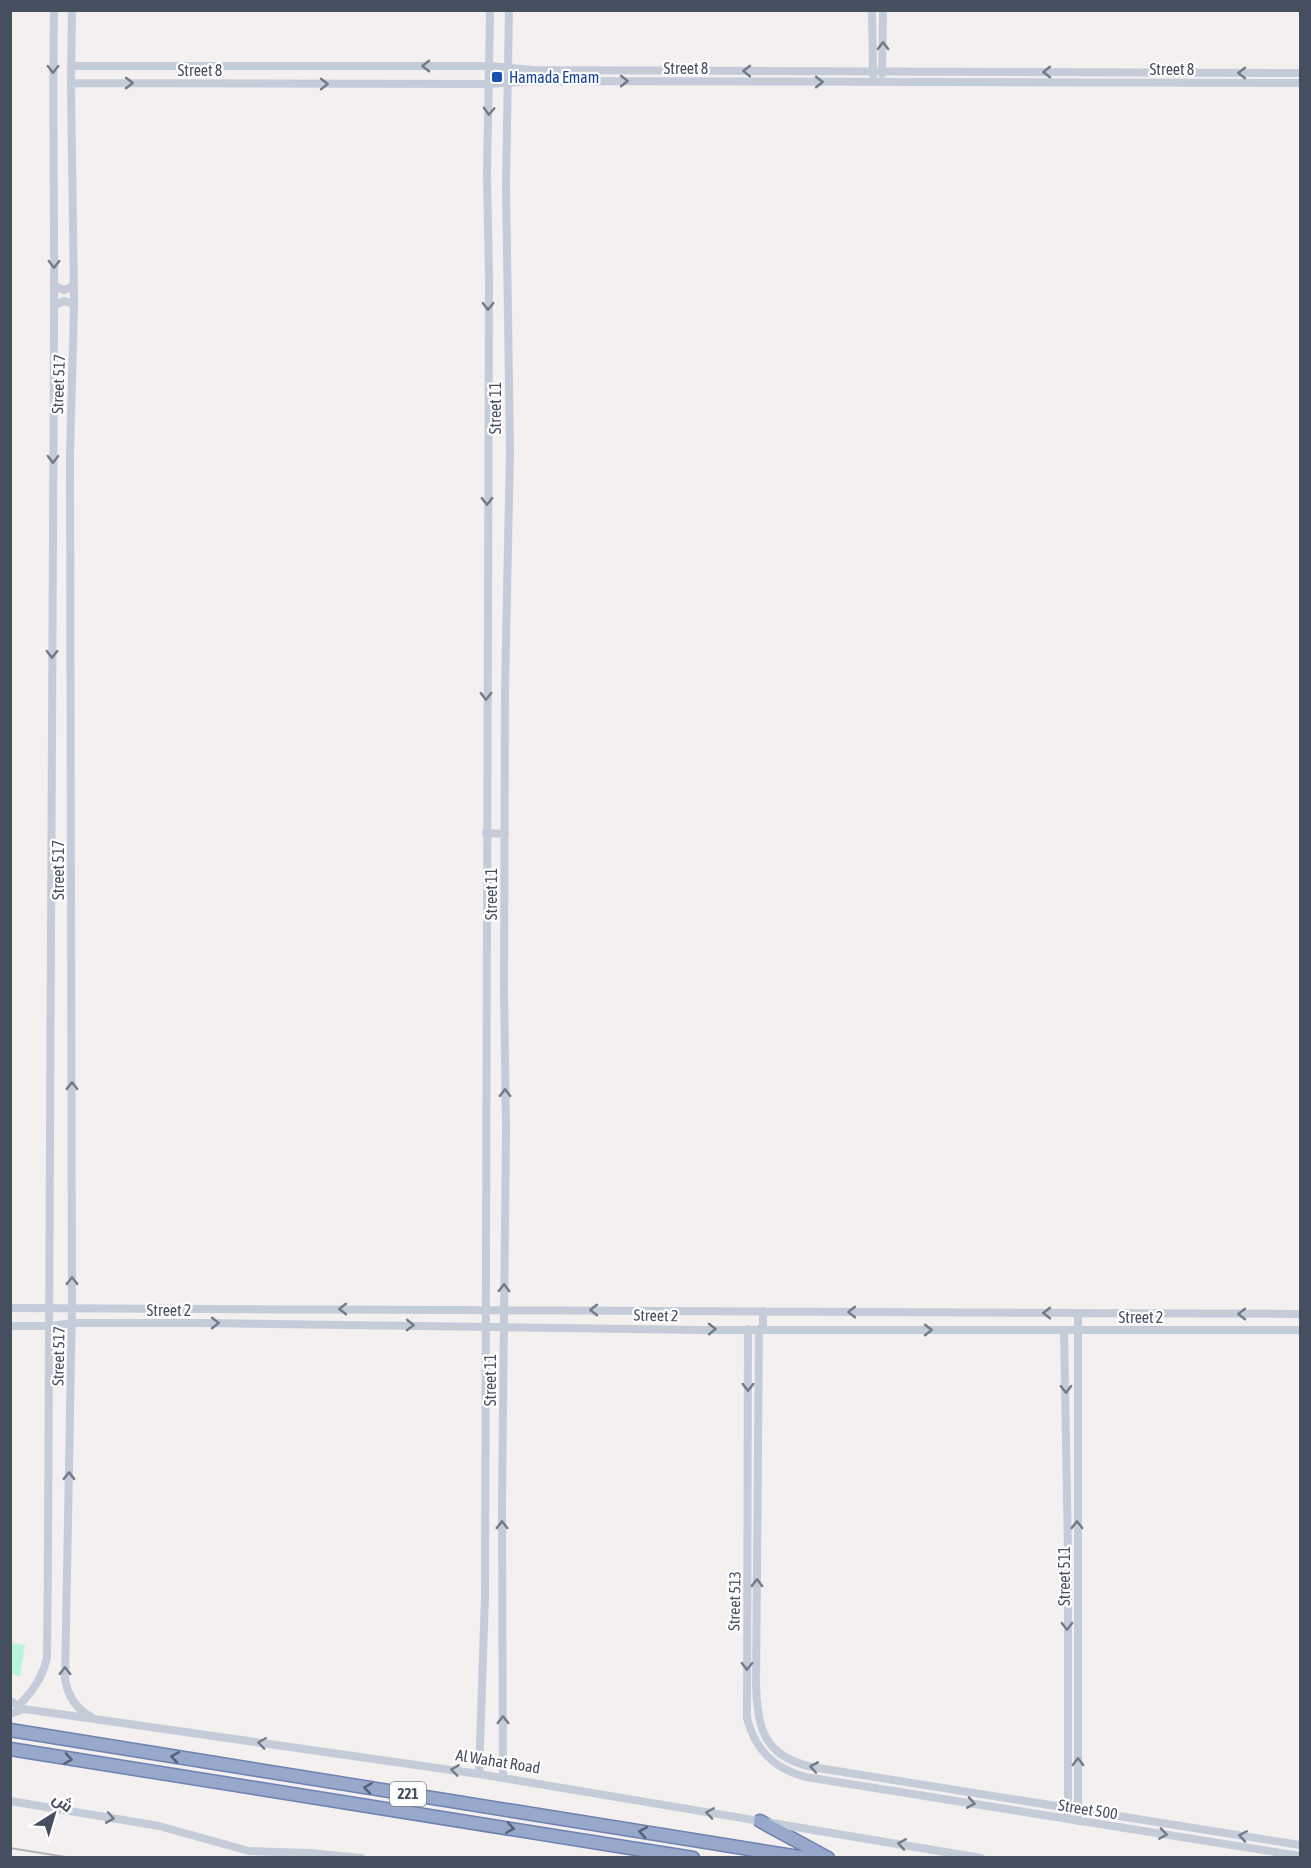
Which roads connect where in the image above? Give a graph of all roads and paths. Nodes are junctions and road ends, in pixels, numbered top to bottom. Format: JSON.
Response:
{"nodes":[{"id":1,"x":54,"y":10,"type":"edge"},
{"id":2,"x":72,"y":10,"type":"edge"},
{"id":3,"x":490,"y":10,"type":"edge"},
{"id":4,"x":509,"y":10,"type":"edge"},
{"id":5,"x":872,"y":10,"type":"edge"},
{"id":6,"x":883,"y":10,"type":"edge"},
{"id":7,"x":71,"y":66,"type":"junction"},
{"id":8,"x":490,"y":66,"type":"junction"},
{"id":9,"x":508,"y":67,"type":"junction"},
{"id":10,"x":873,"y":71,"type":"junction"},
{"id":11,"x":882,"y":72,"type":"junction"},
{"id":12,"x":1300,"y":73,"type":"edge"},
{"id":13,"x":873,"y":82,"type":"junction"},
{"id":14,"x":882,"y":82,"type":"junction"},
{"id":15,"x":71,"y":83,"type":"junction"},
{"id":16,"x":508,"y":83,"type":"junction"},
{"id":17,"x":1300,"y":83,"type":"edge"},
{"id":18,"x":490,"y":84,"type":"junction"},
{"id":19,"x":54,"y":286,"type":"junction"},
{"id":20,"x":74,"y":286,"type":"junction"},
{"id":21,"x":74,"y":304,"type":"junction"},
{"id":22,"x":55,"y":305,"type":"junction"},
{"id":23,"x":486,"y":833,"type":"junction"},
{"id":24,"x":505,"y":834,"type":"junction"},
{"id":25,"x":72,"y":1307,"type":"junction"},
{"id":26,"x":10,"y":1308,"type":"edge"},
{"id":27,"x":51,"y":1308,"type":"junction"},
{"id":28,"x":485,"y":1310,"type":"junction"},
{"id":29,"x":503,"y":1310,"type":"junction"},
{"id":30,"x":763,"y":1311,"type":"junction"},
{"id":31,"x":1078,"y":1313,"type":"junction"},
{"id":32,"x":1300,"y":1314,"type":"edge"},
{"id":33,"x":72,"y":1323,"type":"junction"},
{"id":34,"x":10,"y":1326,"type":"edge"},
{"id":35,"x":51,"y":1326,"type":"junction"},
{"id":36,"x":485,"y":1326,"type":"junction"},
{"id":37,"x":504,"y":1327,"type":"junction"},
{"id":38,"x":748,"y":1329,"type":"junction"},
{"id":39,"x":761,"y":1329,"type":"junction"},
{"id":40,"x":1078,"y":1330,"type":"junction"},
{"id":41,"x":1300,"y":1330,"type":"edge"},
{"id":42,"x":1064,"y":1331,"type":"junction"},
{"id":43,"x":748,"y":1446,"type":"junction"},
{"id":44,"x":757,"y":1446,"type":"junction"},
{"id":45,"x":758,"y":1551,"type":"junction"},
{"id":46,"x":749,"y":1552,"type":"junction"},
{"id":47,"x":747,"y":1686,"type":"junction"},
{"id":48,"x":756,"y":1686,"type":"junction"},
{"id":49,"x":18,"y":1705,"type":"edge"},
{"id":50,"x":10,"y":1714,"type":"edge"},
{"id":51,"x":93,"y":1718,"type":"junction"},
{"id":52,"x":10,"y":1730,"type":"edge"},
{"id":53,"x":10,"y":1749,"type":"edge"},
{"id":54,"x":479,"y":1774,"type":"junction"},
{"id":55,"x":872,"y":1777,"type":"junction"},
{"id":56,"x":503,"y":1778,"type":"junction"},
{"id":57,"x":871,"y":1788,"type":"junction"},
{"id":58,"x":1008,"y":1799,"type":"junction"},
{"id":59,"x":10,"y":1801,"type":"edge"},
{"id":60,"x":1068,"y":1808,"type":"junction"},
{"id":61,"x":1007,"y":1809,"type":"junction"},
{"id":62,"x":1078,"y":1809,"type":"junction"},
{"id":63,"x":1068,"y":1819,"type":"junction"},
{"id":64,"x":760,"y":1821,"type":"junction"},
{"id":65,"x":1078,"y":1821,"type":"junction"},
{"id":66,"x":1300,"y":1845,"type":"edge"},
{"id":67,"x":249,"y":1854,"type":"edge"},
{"id":68,"x":268,"y":1855,"type":"edge"},
{"id":69,"x":1300,"y":1856,"type":"edge"},
{"id":70,"x":361,"y":1857,"type":"edge"},
{"id":71,"x":693,"y":1857,"type":"edge"},
{"id":72,"x":805,"y":1857,"type":"edge"},
{"id":73,"x":828,"y":1857,"type":"edge"},
{"id":74,"x":981,"y":1857,"type":"edge"}],
"edges":[{"from":1,"to":19,"type":"street","name":"Street 517","one_way":true},
{"from":2,"to":7,"type":"street","name":"Street 517"},
{"from":3,"to":8,"type":"street","name":"Street 11"},
{"from":4,"to":9,"type":"street","name":"Street 11"},
{"from":5,"to":10,"type":"street"},
{"from":11,"to":6,"type":"street","one_way":true},
{"from":8,"to":7,"type":"street","name":"Street 8","one_way":true},
{"from":7,"to":15,"type":"street","name":"Street 517"},
{"from":8,"to":9,"type":"street","name":"Street 8"},
{"from":8,"to":18,"type":"street","name":"Street 11"},
{"from":10,"to":9,"type":"street","name":"Street 8","one_way":true},
{"from":9,"to":16,"type":"street","name":"Street 11"},
{"from":10,"to":11,"type":"street","name":"Street 8"},
{"from":10,"to":13,"type":"street"},
{"from":12,"to":11,"type":"street","name":"Street 8","one_way":true},
{"from":11,"to":14,"type":"street"},
{"from":13,"to":14,"type":"street","name":"Street 8"},
{"from":16,"to":13,"type":"street","name":"Street 8","one_way":true},
{"from":14,"to":17,"type":"street","name":"Street 8"},
{"from":15,"to":18,"type":"street","name":"Street 8","one_way":true},
{"from":15,"to":20,"type":"street","name":"Street 517"},
{"from":16,"to":18,"type":"street","name":"Street 8"},
{"from":16,"to":24,"type":"street","name":"Street 11"},
{"from":18,"to":23,"type":"street","name":"Street 11","one_way":true},
{"from":19,"to":20,"type":"street"},
{"from":19,"to":22,"type":"street","name":"Street 517"},
{"from":20,"to":21,"type":"street","name":"Street 517"},
{"from":21,"to":22,"type":"street"},
{"from":25,"to":21,"type":"street","name":"Street 517","one_way":true},
{"from":22,"to":27,"type":"street","name":"Street 517","one_way":true},
{"from":23,"to":24,"type":"street"},
{"from":23,"to":28,"type":"street","name":"Street 11"},
{"from":29,"to":24,"type":"street","name":"Street 11","one_way":true},
{"from":25,"to":27,"type":"street","name":"Street 2"},
{"from":28,"to":25,"type":"street","name":"Street 2","one_way":true},
{"from":25,"to":33,"type":"street","name":"Street 517"},
{"from":26,"to":27,"type":"street","name":"Street 2"},
{"from":27,"to":35,"type":"street","name":"Street 517"},
{"from":28,"to":29,"type":"street","name":"Street 2"},
{"from":28,"to":36,"type":"street","name":"Street 11"},
{"from":30,"to":29,"type":"street","name":"Street 2","one_way":true},
{"from":29,"to":37,"type":"street","name":"Street 11"},
{"from":31,"to":30,"type":"street","name":"Street 2","one_way":true},
{"from":30,"to":39,"type":"street","name":"Street 513"},
{"from":32,"to":31,"type":"street","name":"Street 2","one_way":true},
{"from":31,"to":40,"type":"street","name":"Street 511"},
{"from":33,"to":35,"type":"street","name":"Street 2"},
{"from":33,"to":36,"type":"street","name":"Street 2","one_way":true},
{"from":51,"to":33,"type":"street","name":"Street 517","one_way":true},
{"from":34,"to":35,"type":"street","name":"Street 2"},
{"from":35,"to":49,"type":"street","name":"Street 517"},
{"from":36,"to":37,"type":"street","name":"Street 2"},
{"from":36,"to":54,"type":"street","name":"Street 11"},
{"from":37,"to":38,"type":"street","name":"Street 2","one_way":true},
{"from":56,"to":37,"type":"street","name":"Street 11","one_way":true},
{"from":38,"to":39,"type":"street","name":"Street 2"},
{"from":38,"to":43,"type":"street","name":"Street 513","one_way":true},
{"from":39,"to":42,"type":"street","name":"Street 2","one_way":true},
{"from":39,"to":44,"type":"street","name":"Street 513"},
{"from":40,"to":41,"type":"street","name":"Street 2"},
{"from":40,"to":42,"type":"street","name":"Street 2"},
{"from":62,"to":40,"type":"street","name":"Street 511","one_way":true},
{"from":42,"to":60,"type":"street","name":"Street 511","one_way":true},
{"from":43,"to":44,"type":"street"},
{"from":43,"to":46,"type":"street","name":"Street 513"},
{"from":44,"to":45,"type":"street","name":"Street 513"},
{"from":45,"to":46,"type":"street"},
{"from":48,"to":45,"type":"street","name":"Street 513","one_way":true},
{"from":46,"to":47,"type":"street","name":"Street 513","one_way":true},
{"from":47,"to":48,"type":"street"},
{"from":47,"to":57,"type":"street","name":"Street 513"},
{"from":55,"to":48,"type":"street","name":"Street 513","one_way":true},
{"from":49,"to":50,"type":"street"},
{"from":49,"to":51,"type":"street","name":"Al Wahat Road","number":"221"},
{"from":54,"to":51,"type":"street","name":"Al Wahat Road","number":"221","one_way":true},
{"from":72,"to":52,"type":"highway","number":"221","one_way":true},
{"from":53,"to":71,"type":"highway","number":"221","one_way":true},
{"from":54,"to":56,"type":"street","name":"Al Wahat Road","number":"221"},
{"from":55,"to":57,"type":"street"},
{"from":55,"to":58,"type":"street","name":"Street 500"},
{"from":64,"to":56,"type":"street","name":"Al Wahat Road","number":"221","one_way":true},
{"from":57,"to":61,"type":"street","name":"Street 500","one_way":true},
{"from":58,"to":60,"type":"street","name":"Street 500"},
{"from":58,"to":61,"type":"street"},
{"from":59,"to":67,"type":"street","one_way":true},
{"from":60,"to":62,"type":"street","name":"Street 500"},
{"from":60,"to":63,"type":"street","name":"Street 511"},
{"from":61,"to":63,"type":"street","name":"Street 500"},
{"from":62,"to":65,"type":"street","name":"Street 511"},
{"from":66,"to":62,"type":"street","name":"Street 500","one_way":true},
{"from":63,"to":65,"type":"street","name":"Street 500"},
{"from":64,"to":73,"type":"highway"},
{"from":74,"to":64,"type":"street","name":"Al Wahat Road","number":"221","one_way":true},
{"from":65,"to":69,"type":"street","name":"Street 500","one_way":true},
{"from":67,"to":68,"type":"street"},
{"from":68,"to":70,"type":"street"}]}
